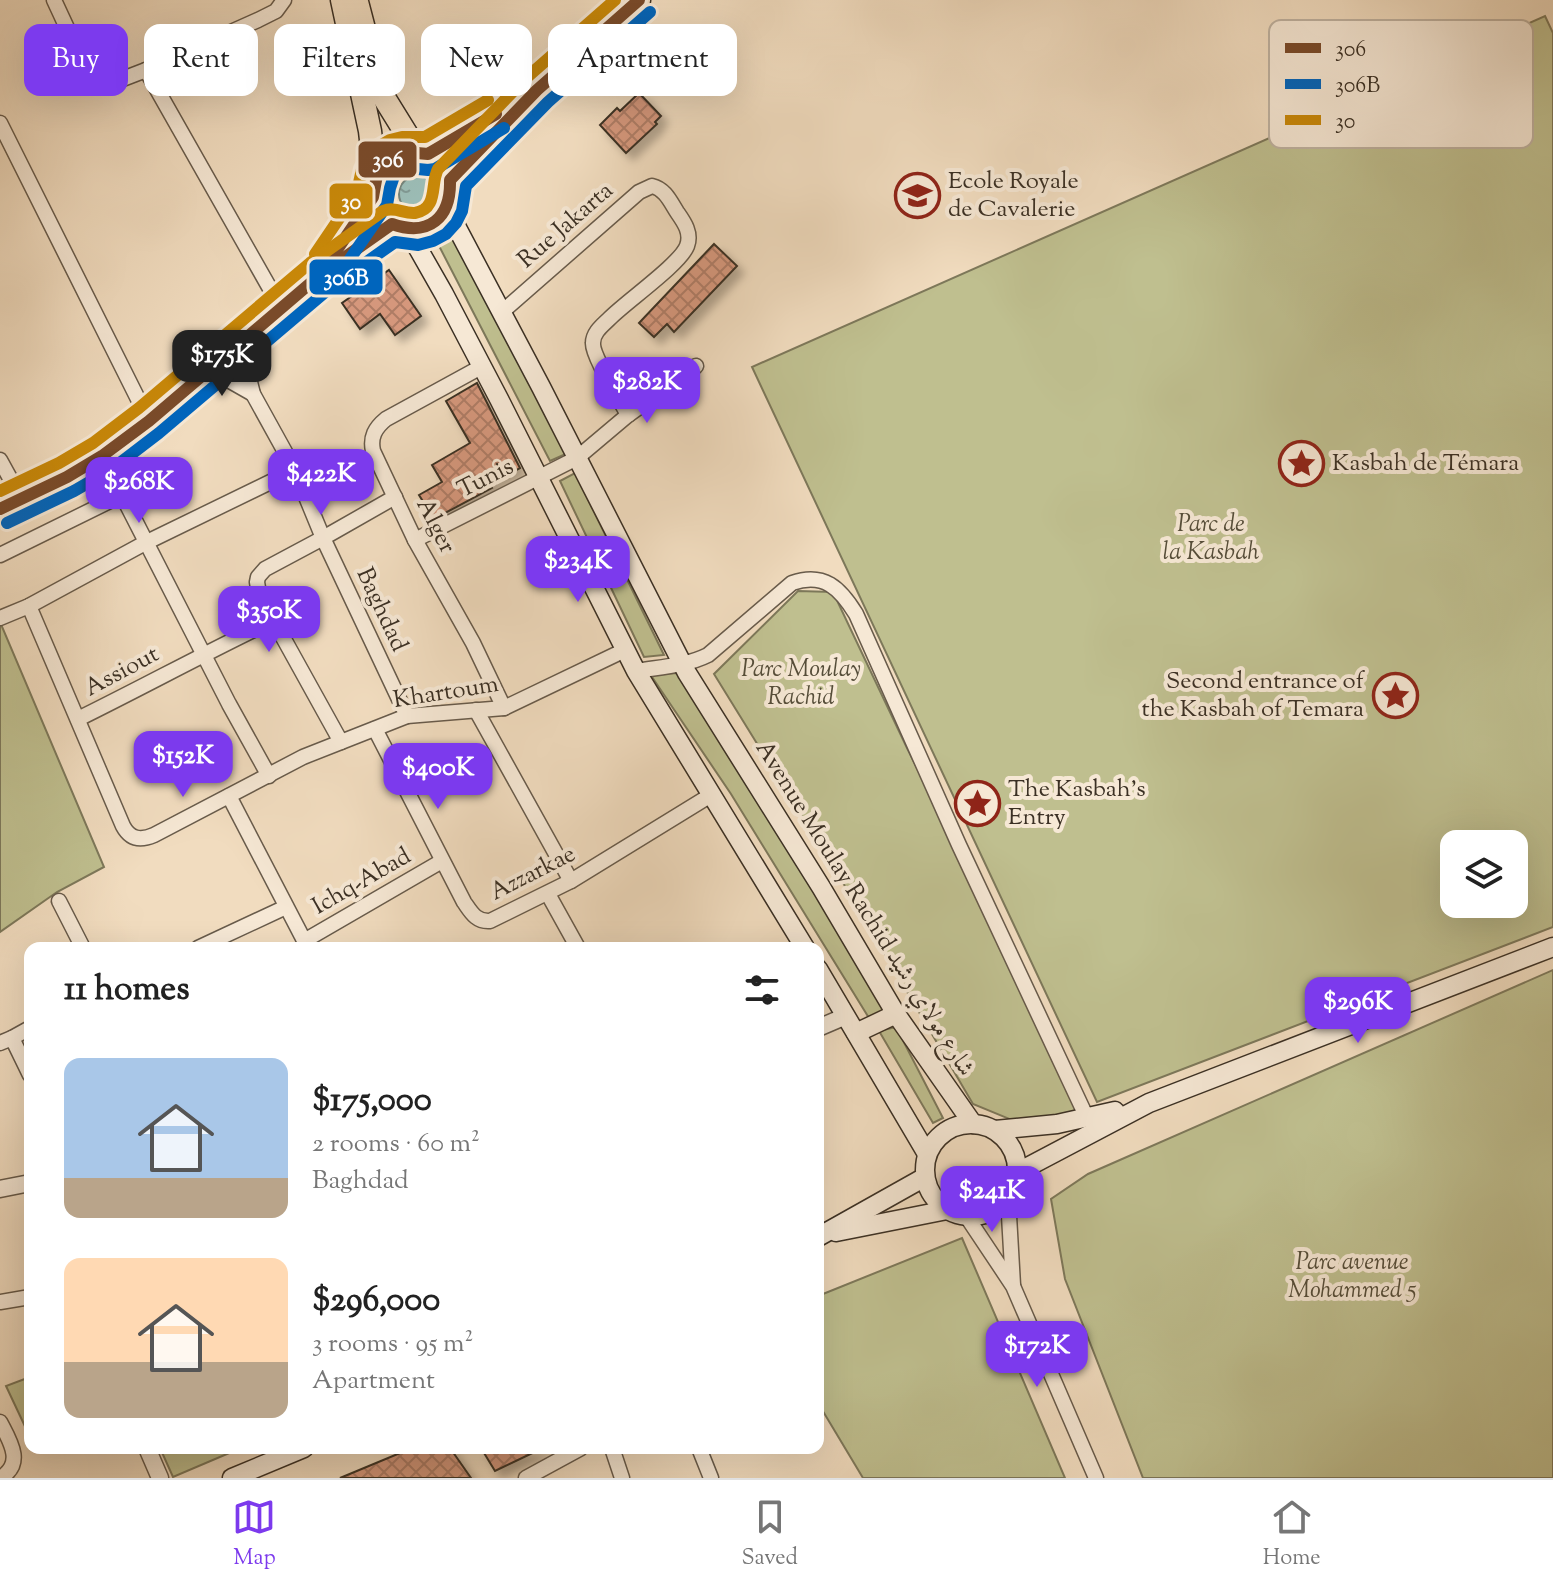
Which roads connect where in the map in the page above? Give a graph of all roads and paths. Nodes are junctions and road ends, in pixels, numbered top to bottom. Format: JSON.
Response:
{"nodes":[{"id":1,"x":54,"y":0,"type":"edge"},
{"id":2,"x":284,"y":0,"type":"edge"},
{"id":3,"x":342,"y":0,"type":"edge"},
{"id":4,"x":357,"y":0,"type":"edge"},
{"id":5,"x":639,"y":0,"type":"edge"},
{"id":6,"x":249,"y":24,"type":"edge"},
{"id":7,"x":144,"y":71,"type":"edge"},
{"id":8,"x":537,"y":90,"type":"junction"},
{"id":9,"x":161,"y":96,"type":"edge"},
{"id":10,"x":0,"y":123,"type":"edge"},
{"id":11,"x":423,"y":153,"type":"junction"},
{"id":12,"x":450,"y":180,"type":"junction"},
{"id":13,"x":374,"y":186,"type":"junction"},
{"id":14,"x":447,"y":209,"type":"junction"},
{"id":15,"x":399,"y":226,"type":"junction"},
{"id":16,"x":320,"y":275,"type":"junction"},
{"id":17,"x":281,"y":308,"type":"junction"},
{"id":18,"x":502,"y":312,"type":"junction"},
{"id":19,"x":240,"y":342,"type":"junction"},
{"id":20,"x":696,"y":366,"type":"dead end"},
{"id":21,"x":481,"y":367,"type":"junction"},
{"id":22,"x":209,"y":369,"type":"junction"},
{"id":23,"x":253,"y":394,"type":"junction"},
{"id":24,"x":628,"y":415,"type":"junction"},
{"id":25,"x":149,"y":421,"type":"junction"},
{"id":26,"x":102,"y":456,"type":"junction"},
{"id":27,"x":577,"y":458,"type":"junction"},
{"id":28,"x":0,"y":460,"type":"edge"},
{"id":29,"x":295,"y":470,"type":"junction"},
{"id":30,"x":537,"y":477,"type":"junction"},
{"id":31,"x":122,"y":495,"type":"junction"},
{"id":32,"x":395,"y":497,"type":"junction"},
{"id":33,"x":22,"y":500,"type":"junction"},
{"id":34,"x":0,"y":509,"type":"edge"},
{"id":35,"x":323,"y":538,"type":"junction"},
{"id":36,"x":415,"y":540,"type":"junction"},
{"id":37,"x":145,"y":543,"type":"junction"},
{"id":38,"x":0,"y":555,"type":"edge"},
{"id":39,"x":29,"y":606,"type":"junction"},
{"id":40,"x":0,"y":618,"type":"edge"},
{"id":41,"x":272,"y":621,"type":"junction"},
{"id":42,"x":625,"y":650,"type":"junction"},
{"id":43,"x":204,"y":653,"type":"junction"},
{"id":44,"x":682,"y":664,"type":"junction"},
{"id":45,"x":636,"y":671,"type":"junction"},
{"id":46,"x":504,"y":708,"type":"junction"},
{"id":47,"x":476,"y":710,"type":"junction"},
{"id":48,"x":407,"y":716,"type":"junction"},
{"id":49,"x":78,"y":719,"type":"junction"},
{"id":50,"x":375,"y":729,"type":"junction"},
{"id":51,"x":341,"y":742,"type":"junction"},
{"id":52,"x":269,"y":776,"type":"junction"},
{"id":53,"x":711,"y":795,"type":"junction"},
{"id":54,"x":229,"y":796,"type":"junction"},
{"id":55,"x":442,"y":861,"type":"junction"},
{"id":56,"x":571,"y":881,"type":"junction"},
{"id":57,"x":548,"y":894,"type":"junction"},
{"id":58,"x":59,"y":901,"type":"dead end"},
{"id":59,"x":286,"y":907,"type":"junction"},
{"id":60,"x":80,"y":942,"type":"edge"},
{"id":61,"x":211,"y":942,"type":"edge"},
{"id":62,"x":305,"y":942,"type":"edge"},
{"id":63,"x":309,"y":942,"type":"edge"},
{"id":64,"x":575,"y":942,"type":"edge"},
{"id":65,"x":801,"y":942,"type":"edge"},
{"id":66,"x":1553,"y":947,"type":"edge"},
{"id":67,"x":824,"y":979,"type":"edge"},
{"id":68,"x":896,"y":1014,"type":"junction"},
{"id":69,"x":846,"y":1016,"type":"junction"},
{"id":70,"x":824,"y":1025,"type":"edge"},
{"id":71,"x":24,"y":1031,"type":"edge"},
{"id":72,"x":856,"y":1033,"type":"junction"},
{"id":73,"x":6,"y":1040,"type":"edge"},
{"id":74,"x":24,"y":1066,"type":"edge"},
{"id":75,"x":1149,"y":1103,"type":"junction"},
{"id":76,"x":1087,"y":1118,"type":"junction"},
{"id":77,"x":973,"y":1124,"type":"junction"},
{"id":78,"x":995,"y":1130,"type":"junction"},
{"id":79,"x":927,"y":1154,"type":"junction"},
{"id":80,"x":1018,"y":1172,"type":"junction"},
{"id":81,"x":925,"y":1177,"type":"junction"},
{"id":82,"x":24,"y":1184,"type":"edge"},
{"id":83,"x":0,"y":1189,"type":"edge"},
{"id":84,"x":1008,"y":1198,"type":"junction"},
{"id":85,"x":947,"y":1210,"type":"junction"},
{"id":86,"x":967,"y":1217,"type":"junction"},
{"id":87,"x":824,"y":1234,"type":"edge"},
{"id":88,"x":824,"y":1235,"type":"edge"},
{"id":89,"x":1013,"y":1286,"type":"junction"},
{"id":90,"x":24,"y":1298,"type":"edge"},
{"id":91,"x":0,"y":1302,"type":"edge"},
{"id":92,"x":0,"y":1422,"type":"edge"},
{"id":93,"x":150,"y":1454,"type":"edge"},
{"id":94,"x":290,"y":1454,"type":"edge"},
{"id":95,"x":570,"y":1454,"type":"edge"},
{"id":96,"x":614,"y":1454,"type":"edge"},
{"id":97,"x":701,"y":1454,"type":"edge"},
{"id":98,"x":0,"y":1478,"type":"edge"},
{"id":99,"x":160,"y":1478,"type":"edge"},
{"id":100,"x":232,"y":1478,"type":"edge"},
{"id":101,"x":526,"y":1478,"type":"edge"},
{"id":102,"x":622,"y":1478,"type":"edge"},
{"id":103,"x":711,"y":1478,"type":"edge"},
{"id":104,"x":1096,"y":1478,"type":"edge"}],
"edges":[{"from":1,"to":7,"type":"street"},
{"from":2,"to":6,"type":"street"},
{"from":3,"to":13,"type":"main road"},
{"from":4,"to":11,"type":"main road"},
{"from":5,"to":8,"type":"main road"},
{"from":8,"to":11,"type":"main road"},
{"from":8,"to":12,"type":"main road"},
{"from":9,"to":17,"type":"street"},
{"from":10,"to":25,"type":"street"},
{"from":11,"to":12,"type":"main road"},
{"from":11,"to":13,"type":"main road"},
{"from":12,"to":14,"type":"main road"},
{"from":13,"to":15,"type":"main road"},
{"from":13,"to":16,"type":"main road"},
{"from":14,"to":15,"type":"main road"},
{"from":14,"to":18,"type":"main road","name":"Avenue Moulay Rachid شارع مولاي رشيد"},
{"from":15,"to":16,"type":"main road"},
{"from":15,"to":21,"type":"main road"},
{"from":16,"to":17,"type":"main road"},
{"from":17,"to":19,"type":"main road"},
{"from":18,"to":24,"type":"street","name":"Rue Jakarta"},
{"from":18,"to":27,"type":"main road","name":"Avenue Moulay Rachid شارع مولاي رشيد"},
{"from":19,"to":22,"type":"main road"},
{"from":19,"to":23,"type":"street","name":"Baghdad"},
{"from":20,"to":24,"type":"street","name":"Tunis"},
{"from":21,"to":30,"type":"main road"},
{"from":21,"to":32,"type":"street","name":"Alger"},
{"from":22,"to":23,"type":"street"},
{"from":22,"to":25,"type":"main road"},
{"from":23,"to":29,"type":"street","name":"Baghdad"},
{"from":24,"to":27,"type":"street","name":"Tunis"},
{"from":25,"to":26,"type":"main road"},
{"from":26,"to":31,"type":"street"},
{"from":26,"to":33,"type":"main road"},
{"from":27,"to":30,"type":"street","name":"Tunis"},
{"from":27,"to":44,"type":"main road","name":"Avenue Moulay Rachid شارع مولاي رشيد"},
{"from":28,"to":33,"type":"street"},
{"from":29,"to":35,"type":"street","name":"Baghdad"},
{"from":29,"to":37,"type":"street"},
{"from":30,"to":36,"type":"street","name":"Tunis"},
{"from":30,"to":42,"type":"main road"},
{"from":31,"to":37,"type":"street"},
{"from":31,"to":38,"type":"street"},
{"from":32,"to":35,"type":"street"},
{"from":32,"to":36,"type":"street","name":"Alger"},
{"from":33,"to":34,"type":"main road"},
{"from":35,"to":41,"type":"street"},
{"from":35,"to":48,"type":"street","name":"Baghdad"},
{"from":36,"to":46,"type":"street","name":"Alger"},
{"from":37,"to":39,"type":"street"},
{"from":37,"to":43,"type":"street"},
{"from":39,"to":40,"type":"street"},
{"from":39,"to":49,"type":"street"},
{"from":41,"to":43,"type":"street","name":"Assiout"},
{"from":41,"to":51,"type":"street"},
{"from":42,"to":45,"type":"main road"},
{"from":42,"to":46,"type":"street","name":"Khartoum"},
{"from":43,"to":49,"type":"street","name":"Assiout"},
{"from":43,"to":52,"type":"street"},
{"from":44,"to":45,"type":"street"},
{"from":44,"to":68,"type":"main road","name":"Avenue Moulay Rachid شارع مولاي رشيد"},
{"from":44,"to":76,"type":"street"},
{"from":45,"to":53,"type":"main road"},
{"from":46,"to":47,"type":"street","name":"Khartoum"},
{"from":47,"to":48,"type":"street","name":"Khartoum"},
{"from":47,"to":56,"type":"street"},
{"from":48,"to":50,"type":"street","name":"Khartoum"},
{"from":49,"to":54,"type":"street","name":"Khartoum"},
{"from":50,"to":51,"type":"street","name":"Khartoum"},
{"from":50,"to":55,"type":"street","name":"Azzarkae"},
{"from":51,"to":52,"type":"street","name":"Khartoum"},
{"from":52,"to":54,"type":"street","name":"Khartoum"},
{"from":53,"to":56,"type":"street","name":"Azzarkae"},
{"from":53,"to":65,"type":"main road"},
{"from":54,"to":59,"type":"street"},
{"from":55,"to":57,"type":"street","name":"Azzarkae"},
{"from":55,"to":63,"type":"street","name":"Ichq-Abad"},
{"from":56,"to":57,"type":"street","name":"Azzarkae"},
{"from":57,"to":64,"type":"street"},
{"from":58,"to":60,"type":"street"},
{"from":59,"to":61,"type":"street"},
{"from":59,"to":62,"type":"street"},
{"from":66,"to":75,"type":"main road"},
{"from":67,"to":69,"type":"main road"},
{"from":68,"to":72,"type":"main road"},
{"from":68,"to":77,"type":"main road","name":"Avenue Moulay Rachid شارع مولاي رشيد"},
{"from":69,"to":70,"type":"street"},
{"from":69,"to":72,"type":"main road"},
{"from":71,"to":73,"type":"street"},
{"from":72,"to":79,"type":"main road"},
{"from":73,"to":74,"type":"street"},
{"from":75,"to":76,"type":"main road"},
{"from":75,"to":80,"type":"main road"},
{"from":76,"to":78,"type":"main road"},
{"from":77,"to":78,"type":"main road"},
{"from":77,"to":79,"type":"main road"},
{"from":78,"to":80,"type":"main road"},
{"from":79,"to":81,"type":"main road"},
{"from":80,"to":84,"type":"main road"},
{"from":81,"to":85,"type":"main road"},
{"from":81,"to":87,"type":"main road"},
{"from":82,"to":83,"type":"street"},
{"from":84,"to":86,"type":"main road"},
{"from":84,"to":89,"type":"street"},
{"from":85,"to":86,"type":"main road"},
{"from":85,"to":88,"type":"main road"},
{"from":86,"to":89,"type":"street"},
{"from":89,"to":104,"type":"street"},
{"from":90,"to":91,"type":"street"},
{"from":92,"to":98,"type":"street"},
{"from":93,"to":99,"type":"street"},
{"from":94,"to":100,"type":"main road"},
{"from":95,"to":101,"type":"street"},
{"from":96,"to":102,"type":"street"},
{"from":97,"to":103,"type":"street"}]}
